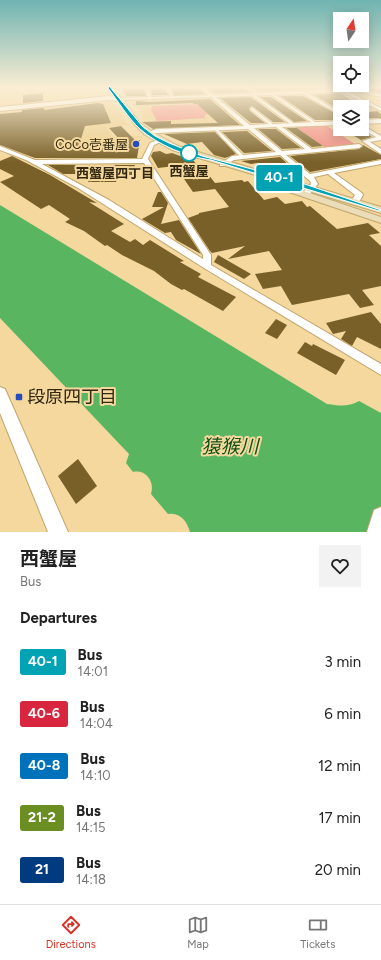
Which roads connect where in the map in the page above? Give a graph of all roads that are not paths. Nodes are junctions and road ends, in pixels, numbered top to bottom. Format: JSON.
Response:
{"nodes":[{"id":1,"x":128,"y":112,"type":"edge"},
{"id":2,"x":229,"y":112,"type":"edge"},
{"id":3,"x":256,"y":112,"type":"edge"},
{"id":4,"x":277,"y":112,"type":"edge"},
{"id":5,"x":298,"y":112,"type":"edge"},
{"id":6,"x":381,"y":121,"type":"edge"},
{"id":7,"x":369,"y":122,"type":"edge"},
{"id":8,"x":333,"y":123,"type":"edge"},
{"id":9,"x":316,"y":124,"type":"junction"},
{"id":10,"x":294,"y":125,"type":"junction"},
{"id":11,"x":274,"y":126,"type":"junction"},
{"id":12,"x":247,"y":127,"type":"junction"},
{"id":13,"x":215,"y":128,"type":"junction"},
{"id":14,"x":369,"y":131,"type":"edge"},
{"id":15,"x":148,"y":133,"type":"junction"},
{"id":16,"x":380,"y":138,"type":"edge"},
{"id":17,"x":160,"y":141,"type":"junction"},
{"id":18,"x":358,"y":146,"type":"dead end"},
{"id":19,"x":0,"y":148,"type":"edge"},
{"id":20,"x":310,"y":150,"type":"junction"},
{"id":21,"x":381,"y":152,"type":"edge"},
{"id":22,"x":280,"y":153,"type":"junction"},
{"id":23,"x":243,"y":157,"type":"junction"},
{"id":24,"x":146,"y":161,"type":"junction"},
{"id":25,"x":33,"y":162,"type":"junction"},
{"id":26,"x":381,"y":162,"type":"edge"},
{"id":27,"x":223,"y":164,"type":"junction"},
{"id":28,"x":329,"y":172,"type":"junction"},
{"id":29,"x":309,"y":176,"type":"junction"},
{"id":30,"x":308,"y":191,"type":"junction"},
{"id":31,"x":355,"y":202,"type":"junction"},
{"id":32,"x":381,"y":210,"type":"edge"},
{"id":33,"x":381,"y":220,"type":"edge"},
{"id":34,"x":207,"y":266,"type":"junction"},
{"id":35,"x":381,"y":370,"type":"edge"},
{"id":36,"x":0,"y":394,"type":"edge"},
{"id":37,"x":381,"y":517,"type":"edge"},
{"id":38,"x":58,"y":532,"type":"edge"},
{"id":39,"x":377,"y":532,"type":"edge"}],
"edges":[{"from":1,"to":15,"type":"main road"},
{"from":2,"to":12,"type":"street"},
{"from":3,"to":11,"type":"lane"},
{"from":4,"to":10,"type":"lane"},
{"from":5,"to":9,"type":"lane"},
{"from":6,"to":7,"type":"street"},
{"from":8,"to":9,"type":"street"},
{"from":9,"to":10,"type":"street"},
{"from":10,"to":11,"type":"street"},
{"from":11,"to":12,"type":"street"},
{"from":11,"to":20,"type":"street"},
{"from":12,"to":13,"type":"street"},
{"from":12,"to":22,"type":"street"},
{"from":13,"to":15,"type":"street"},
{"from":13,"to":23,"type":"lane"},
{"from":14,"to":16,"type":"street"},
{"from":15,"to":17,"type":"main road"},
{"from":16,"to":21,"type":"street"},
{"from":17,"to":24,"type":"street"},
{"from":17,"to":27,"type":"main road"},
{"from":18,"to":20,"type":"street"},
{"from":19,"to":25,"type":"street"},
{"from":20,"to":22,"type":"street"},
{"from":22,"to":23,"type":"street"},
{"from":22,"to":29,"type":"street"},
{"from":23,"to":27,"type":"street"},
{"from":24,"to":25,"type":"street"},
{"from":24,"to":34,"type":"street"},
{"from":25,"to":34,"type":"street"},
{"from":26,"to":28,"type":"street"},
{"from":27,"to":30,"type":"main road"},
{"from":28,"to":29,"type":"street"},
{"from":28,"to":31,"type":"street"},
{"from":29,"to":30,"type":"street"},
{"from":30,"to":31,"type":"main road"},
{"from":30,"to":33,"type":"main road"},
{"from":31,"to":32,"type":"main road"},
{"from":34,"to":35,"type":"street"},
{"from":36,"to":38,"type":"street"},
{"from":37,"to":39,"type":"street"}]}
